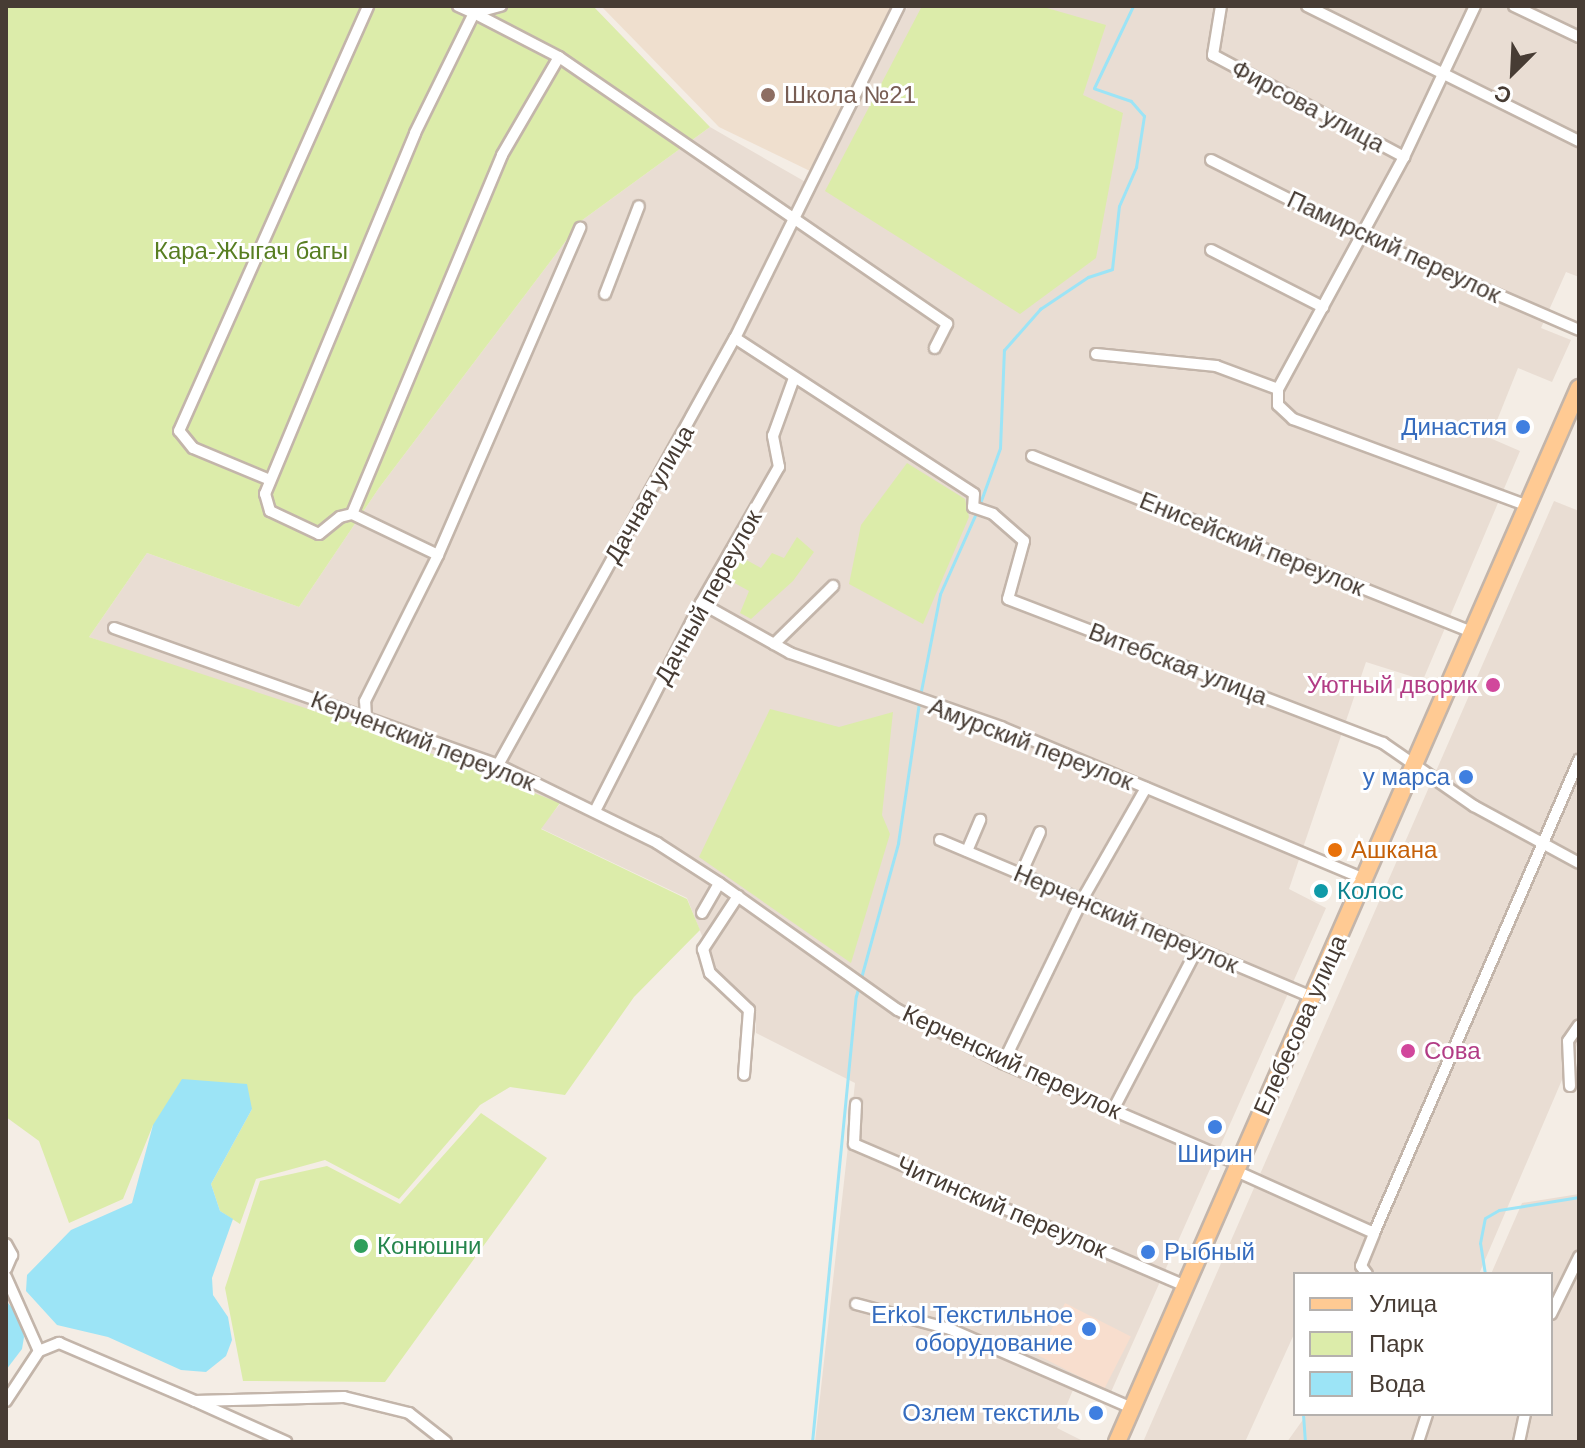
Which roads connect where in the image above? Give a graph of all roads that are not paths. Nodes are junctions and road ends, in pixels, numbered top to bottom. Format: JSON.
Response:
{"nodes":[{"id":1,"x":368,"y":6,"type":"edge"},
{"id":2,"x":458,"y":6,"type":"edge"},
{"id":3,"x":501,"y":6,"type":"edge"},
{"id":4,"x":899,"y":6,"type":"edge"},
{"id":5,"x":1221,"y":6,"type":"edge"},
{"id":6,"x":1307,"y":6,"type":"edge"},
{"id":7,"x":1475,"y":6,"type":"edge"},
{"id":8,"x":1514,"y":6,"type":"edge"},
{"id":9,"x":474,"y":13,"type":"junction"},
{"id":10,"x":1579,"y":37,"type":"edge"},
{"id":11,"x":559,"y":57,"type":"junction"},
{"id":12,"x":1444,"y":73,"type":"junction"},
{"id":13,"x":1579,"y":141,"type":"edge"},
{"id":14,"x":1404,"y":157,"type":"junction"},
{"id":15,"x":1211,"y":160,"type":"dead end"},
{"id":16,"x":639,"y":206,"type":"dead end"},
{"id":17,"x":795,"y":220,"type":"junction"},
{"id":18,"x":580,"y":228,"type":"dead end"},
{"id":19,"x":1362,"y":236,"type":"junction"},
{"id":20,"x":1211,"y":250,"type":"dead end"},
{"id":21,"x":605,"y":294,"type":"dead end"},
{"id":22,"x":1323,"y":307,"type":"junction"},
{"id":23,"x":1579,"y":330,"type":"edge"},
{"id":24,"x":735,"y":338,"type":"junction"},
{"id":25,"x":935,"y":348,"type":"dead end"},
{"id":26,"x":1096,"y":354,"type":"dead end"},
{"id":27,"x":794,"y":378,"type":"junction"},
{"id":28,"x":1579,"y":388,"type":"edge"},
{"id":29,"x":1278,"y":389,"type":"junction"},
{"id":30,"x":1032,"y":456,"type":"dead end"},
{"id":31,"x":270,"y":480,"type":"junction"},
{"id":32,"x":1528,"y":506,"type":"junction"},
{"id":33,"x":352,"y":514,"type":"junction"},
{"id":34,"x":438,"y":555,"type":"junction"},
{"id":35,"x":833,"y":586,"type":"dead end"},
{"id":36,"x":701,"y":603,"type":"junction"},
{"id":37,"x":114,"y":628,"type":"dead end"},
{"id":38,"x":1472,"y":632,"type":"junction"},
{"id":39,"x":774,"y":644,"type":"junction"},
{"id":40,"x":366,"y":718,"type":"junction"},
{"id":41,"x":1579,"y":760,"type":"edge"},
{"id":42,"x":1415,"y":762,"type":"junction"},
{"id":43,"x":498,"y":765,"type":"junction"},
{"id":44,"x":1146,"y":788,"type":"junction"},
{"id":45,"x":595,"y":811,"type":"junction"},
{"id":46,"x":980,"y":820,"type":"dead end"},
{"id":47,"x":1040,"y":832,"type":"dead end"},
{"id":48,"x":940,"y":840,"type":"dead end"},
{"id":49,"x":1544,"y":846,"type":"junction"},
{"id":50,"x":967,"y":851,"type":"junction"},
{"id":51,"x":1579,"y":863,"type":"edge"},
{"id":52,"x":1021,"y":874,"type":"junction"},
{"id":53,"x":1364,"y":879,"type":"junction"},
{"id":54,"x":719,"y":883,"type":"junction"},
{"id":55,"x":738,"y":896,"type":"junction"},
{"id":56,"x":1082,"y":900,"type":"junction"},
{"id":57,"x":702,"y":913,"type":"dead end"},
{"id":58,"x":1197,"y":949,"type":"junction"},
{"id":59,"x":1312,"y":997,"type":"junction"},
{"id":60,"x":1579,"y":1025,"type":"edge"},
{"id":61,"x":1003,"y":1063,"type":"junction"},
{"id":62,"x":744,"y":1075,"type":"dead end"},
{"id":63,"x":1570,"y":1086,"type":"dead end"},
{"id":64,"x":856,"y":1104,"type":"dead end"},
{"id":65,"x":1113,"y":1110,"type":"junction"},
{"id":66,"x":1238,"y":1168,"type":"junction"},
{"id":67,"x":1374,"y":1233,"type":"junction"},
{"id":68,"x":6,"y":1244,"type":"edge"},
{"id":69,"x":1579,"y":1257,"type":"edge"},
{"id":70,"x":6,"y":1269,"type":"edge"},
{"id":71,"x":1366,"y":1272,"type":"edge"},
{"id":72,"x":6,"y":1277,"type":"edge"},
{"id":73,"x":1186,"y":1286,"type":"junction"},
{"id":74,"x":856,"y":1304,"type":"dead end"},
{"id":75,"x":1553,"y":1310,"type":"edge"},
{"id":76,"x":39,"y":1351,"type":"junction"},
{"id":77,"x":6,"y":1401,"type":"edge"},
{"id":78,"x":195,"y":1401,"type":"junction"},
{"id":79,"x":1132,"y":1408,"type":"junction"},
{"id":80,"x":1426,"y":1416,"type":"edge"},
{"id":81,"x":1525,"y":1416,"type":"edge"},
{"id":82,"x":286,"y":1442,"type":"edge"},
{"id":83,"x":446,"y":1442,"type":"edge"},
{"id":84,"x":1117,"y":1442,"type":"edge"},
{"id":85,"x":1418,"y":1442,"type":"edge"},
{"id":86,"x":1519,"y":1442,"type":"edge"}],
"edges":[{"from":1,"to":31,"type":"street"},
{"from":2,"to":9,"type":"street"},
{"from":3,"to":9,"type":"street"},
{"from":4,"to":17,"type":"street","name":"Дачная улица"},
{"from":5,"to":14,"type":"street","name":"Фирсова улица"},
{"from":6,"to":12,"type":"street"},
{"from":7,"to":12,"type":"street","name":"Фирсова улица"},
{"from":8,"to":10,"type":"street"},
{"from":9,"to":11,"type":"street"},
{"from":9,"to":31,"type":"street"},
{"from":11,"to":17,"type":"street"},
{"from":11,"to":33,"type":"street"},
{"from":12,"to":13,"type":"street"},
{"from":12,"to":14,"type":"street","name":"Фирсова улица"},
{"from":14,"to":19,"type":"street","name":"Фирсова улица"},
{"from":15,"to":19,"type":"street","name":"Памирский переулок"},
{"from":16,"to":21,"type":"street"},
{"from":17,"to":24,"type":"street","name":"Дачная улица"},
{"from":17,"to":25,"type":"street"},
{"from":18,"to":34,"type":"street"},
{"from":19,"to":22,"type":"street","name":"Фирсова улица"},
{"from":19,"to":23,"type":"street","name":"Памирский переулок"},
{"from":20,"to":22,"type":"street"},
{"from":22,"to":29,"type":"street","name":"Фирсова улица"},
{"from":24,"to":27,"type":"street"},
{"from":24,"to":43,"type":"street","name":"Дачная улица"},
{"from":26,"to":29,"type":"street"},
{"from":27,"to":36,"type":"street","name":"Дачный переулок"},
{"from":27,"to":42,"type":"street","name":"Витебская улица"},
{"from":28,"to":32,"type":"main road","name":"Елебесова улица"},
{"from":29,"to":32,"type":"street","name":"Фирсова улица"},
{"from":30,"to":38,"type":"street","name":"Енисейский переулок"},
{"from":31,"to":33,"type":"street"},
{"from":32,"to":38,"type":"main road","name":"Елебесова улица"},
{"from":33,"to":34,"type":"street"},
{"from":34,"to":40,"type":"street"},
{"from":35,"to":39,"type":"street"},
{"from":36,"to":39,"type":"street","name":"Амурский переулок"},
{"from":36,"to":45,"type":"street","name":"Дачный переулок"},
{"from":37,"to":40,"type":"street","name":"Керченский переулок"},
{"from":38,"to":42,"type":"main road","name":"Елебесова улица"},
{"from":39,"to":44,"type":"street","name":"Амурский переулок"},
{"from":40,"to":43,"type":"street","name":"Керченский переулок"},
{"from":41,"to":49,"type":"street"},
{"from":42,"to":49,"type":"street","name":"Витебская улица"},
{"from":42,"to":53,"type":"main road","name":"Елебесова улица"},
{"from":43,"to":45,"type":"street","name":"Керченский переулок"},
{"from":44,"to":53,"type":"street","name":"Амурский переулок"},
{"from":44,"to":56,"type":"street"},
{"from":45,"to":54,"type":"street","name":"Керченский переулок"},
{"from":46,"to":50,"type":"street"},
{"from":47,"to":52,"type":"street"},
{"from":48,"to":50,"type":"street","name":"Нерченский переулок"},
{"from":49,"to":51,"type":"street","name":"Витебская улица"},
{"from":49,"to":67,"type":"street"},
{"from":50,"to":52,"type":"street","name":"Нерченский переулок"},
{"from":52,"to":56,"type":"street","name":"Нерченский переулок"},
{"from":53,"to":59,"type":"main road","name":"Елебесова улица"},
{"from":54,"to":55,"type":"street","name":"Керченский переулок"},
{"from":54,"to":57,"type":"street"},
{"from":55,"to":61,"type":"street","name":"Керченский переулок"},
{"from":55,"to":62,"type":"street"},
{"from":56,"to":58,"type":"street","name":"Нерченский переулок"},
{"from":56,"to":61,"type":"street"},
{"from":58,"to":59,"type":"street","name":"Нерченский переулок"},
{"from":58,"to":65,"type":"street"},
{"from":59,"to":66,"type":"main road","name":"Елебесова улица"},
{"from":60,"to":63,"type":"street"},
{"from":61,"to":65,"type":"street","name":"Керченский переулок"},
{"from":64,"to":73,"type":"street","name":"Читинский переулок"},
{"from":65,"to":66,"type":"street","name":"Керченский переулок"},
{"from":66,"to":67,"type":"street","name":"Керченский переулок"},
{"from":66,"to":73,"type":"main road","name":"Елебесова улица"},
{"from":67,"to":71,"type":"street"},
{"from":68,"to":70,"type":"street"},
{"from":69,"to":75,"type":"street"},
{"from":72,"to":76,"type":"street"},
{"from":73,"to":79,"type":"main road","name":"Елебесова улица"},
{"from":74,"to":79,"type":"street"},
{"from":76,"to":77,"type":"street"},
{"from":76,"to":78,"type":"street"},
{"from":78,"to":82,"type":"street"},
{"from":78,"to":83,"type":"street"},
{"from":79,"to":84,"type":"main road","name":"Елебесова улица"},
{"from":80,"to":85,"type":"street"},
{"from":81,"to":86,"type":"street"}]}
